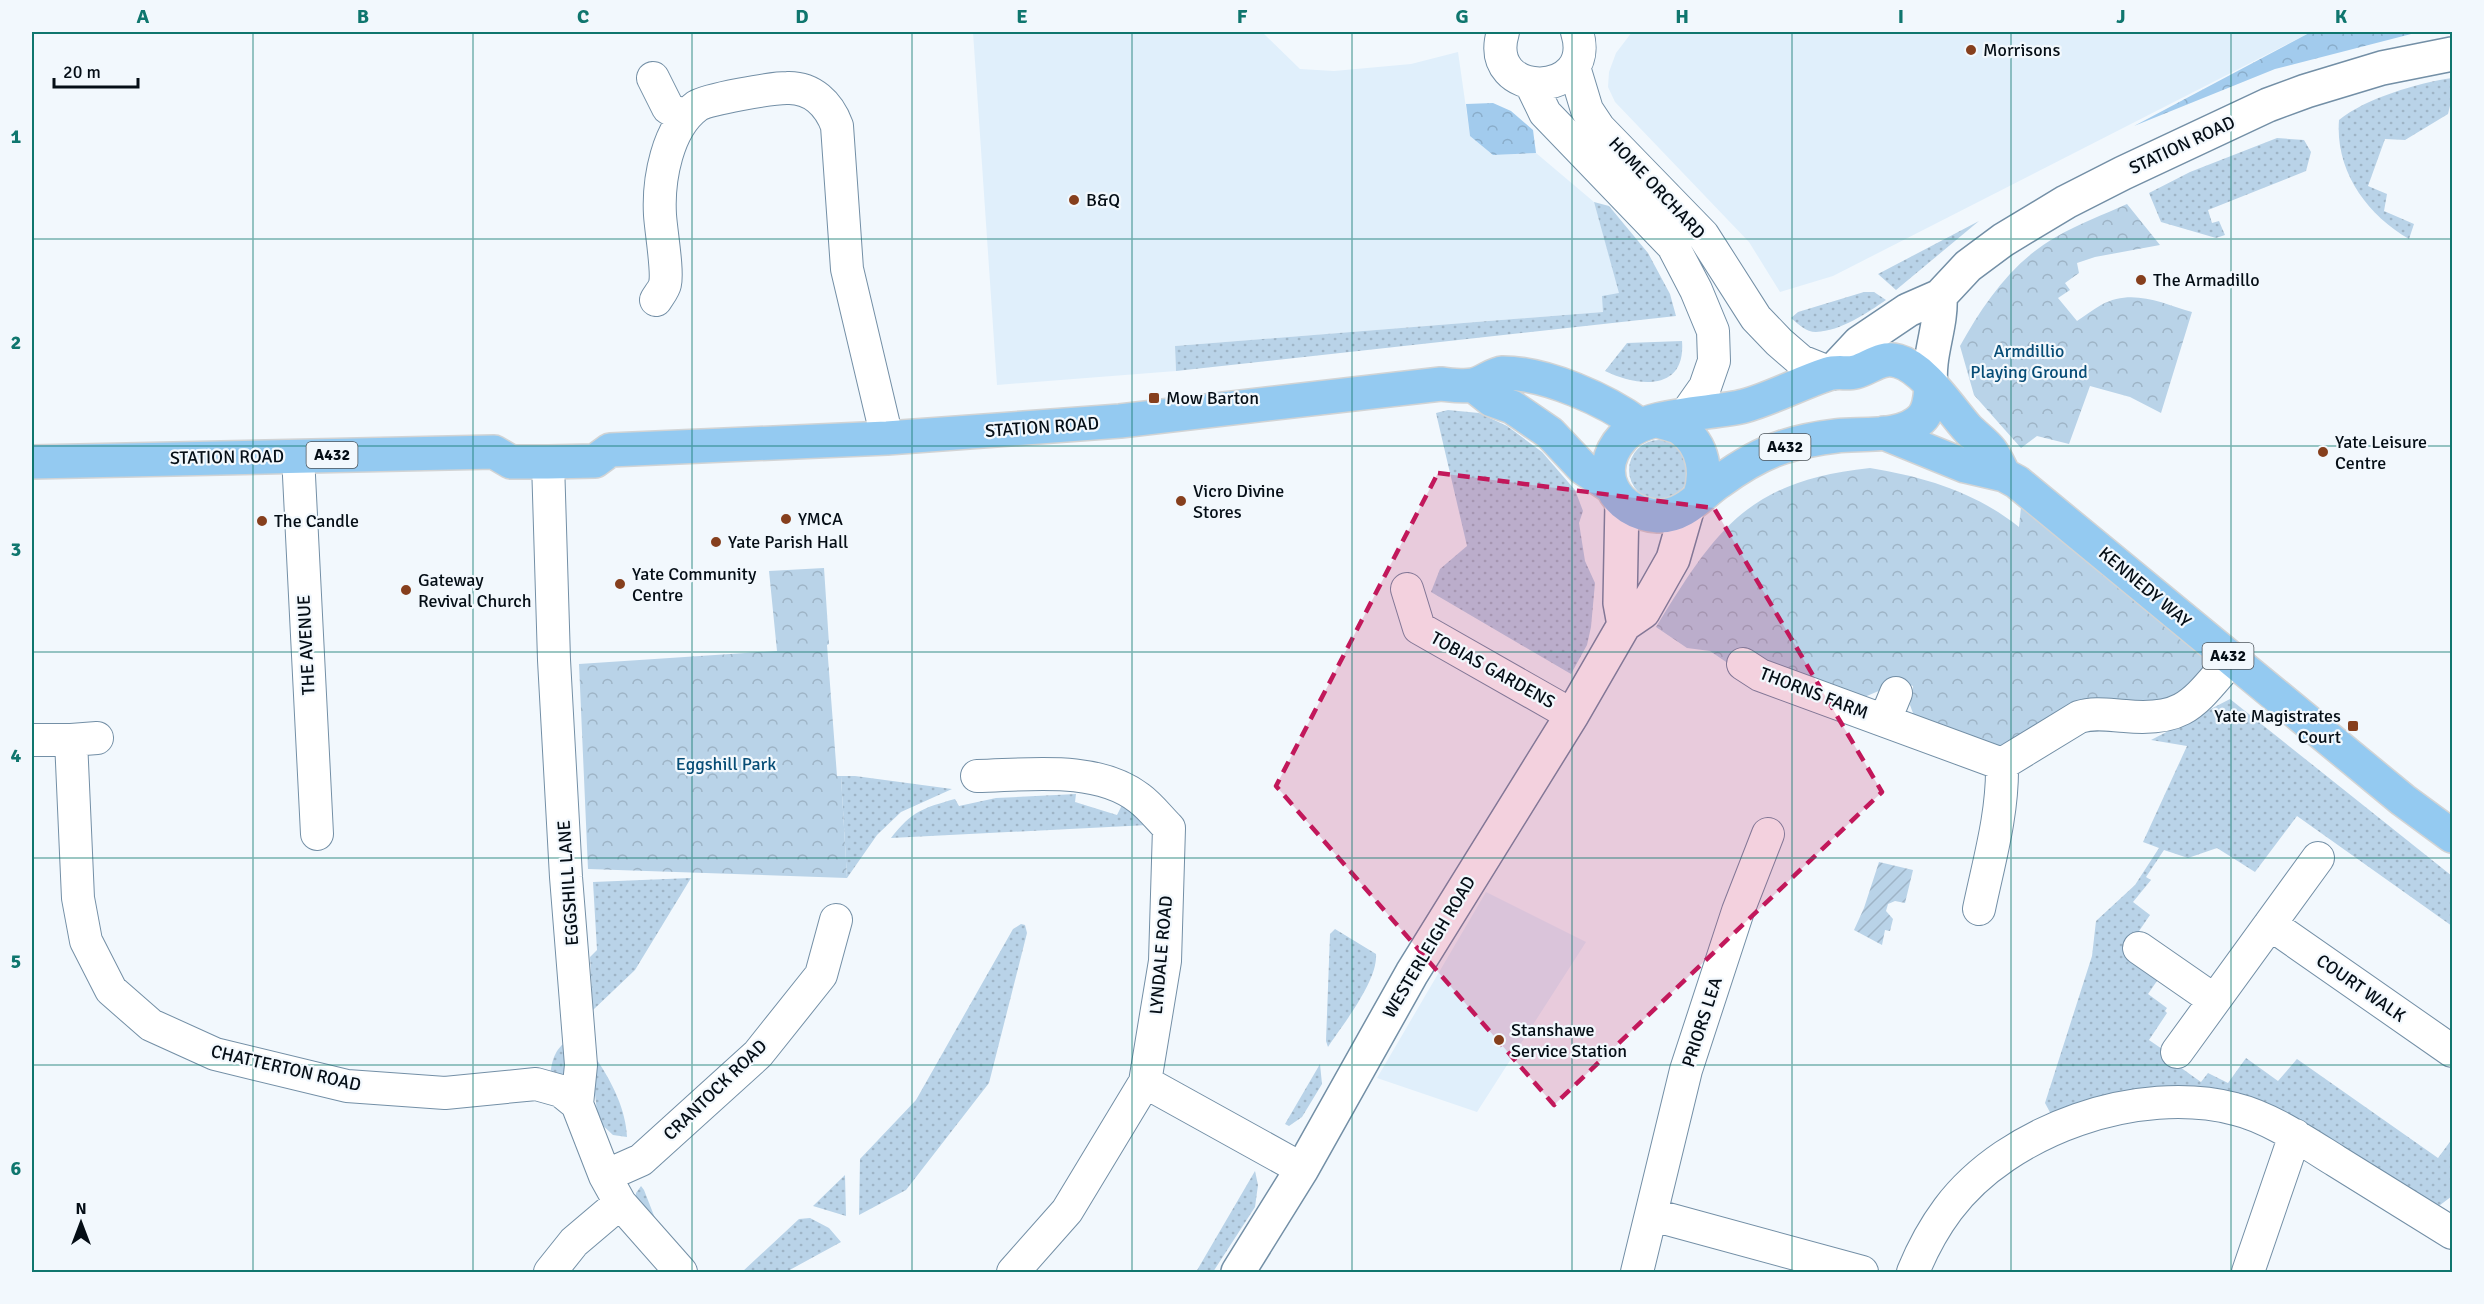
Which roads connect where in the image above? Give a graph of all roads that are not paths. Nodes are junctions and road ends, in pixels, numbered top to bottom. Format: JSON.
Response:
{"nodes":[{"id":1,"x":1503,"y":32,"type":"edge"},
{"id":2,"x":1576,"y":32,"type":"edge"},
{"id":3,"x":2452,"y":54,"type":"edge"},
{"id":4,"x":1574,"y":67,"type":"junction"},
{"id":5,"x":653,"y":78,"type":"dead end"},
{"id":6,"x":1531,"y":84,"type":"junction"},
{"id":7,"x":684,"y":117,"type":"junction"},
{"id":8,"x":1940,"y":296,"type":"junction"},
{"id":9,"x":656,"y":300,"type":"dead end"},
{"id":10,"x":1831,"y":373,"type":"junction"},
{"id":11,"x":1473,"y":385,"type":"junction"},
{"id":12,"x":1931,"y":387,"type":"junction"},
{"id":13,"x":1662,"y":420,"type":"junction"},
{"id":14,"x":1884,"y":433,"type":"junction"},
{"id":15,"x":887,"y":438,"type":"junction"},
{"id":16,"x":610,"y":450,"type":"junction"},
{"id":17,"x":494,"y":452,"type":"junction"},
{"id":18,"x":298,"y":456,"type":"junction"},
{"id":19,"x":32,"y":462,"type":"edge"},
{"id":20,"x":548,"y":462,"type":"junction"},
{"id":21,"x":2004,"y":475,"type":"junction"},
{"id":22,"x":1616,"y":495,"type":"junction"},
{"id":23,"x":1693,"y":502,"type":"junction"},
{"id":24,"x":1407,"y":589,"type":"dead end"},
{"id":25,"x":1624,"y":625,"type":"junction"},
{"id":26,"x":2232,"y":659,"type":"junction"},
{"id":27,"x":1743,"y":664,"type":"dead end"},
{"id":28,"x":1572,"y":715,"type":"junction"},
{"id":29,"x":32,"y":740,"type":"edge"},
{"id":30,"x":2002,"y":764,"type":"junction"},
{"id":31,"x":977,"y":776,"type":"dead end"},
{"id":32,"x":317,"y":834,"type":"dead end"},
{"id":33,"x":1768,"y":834,"type":"dead end"},
{"id":34,"x":2452,"y":836,"type":"edge"},
{"id":35,"x":2318,"y":858,"type":"dead end"},
{"id":36,"x":1980,"y":909,"type":"dead end"},
{"id":37,"x":836,"y":920,"type":"dead end"},
{"id":38,"x":2270,"y":924,"type":"junction"},
{"id":39,"x":2139,"y":948,"type":"dead end"},
{"id":40,"x":2214,"y":1000,"type":"junction"},
{"id":41,"x":2452,"y":1051,"type":"edge"},
{"id":42,"x":2176,"y":1052,"type":"dead end"},
{"id":43,"x":1145,"y":1082,"type":"junction"},
{"id":44,"x":577,"y":1104,"type":"junction"},
{"id":45,"x":2295,"y":1136,"type":"junction"},
{"id":46,"x":1302,"y":1169,"type":"junction"},
{"id":47,"x":605,"y":1176,"type":"junction"},
{"id":48,"x":620,"y":1203,"type":"junction"},
{"id":49,"x":1653,"y":1215,"type":"junction"},
{"id":50,"x":2452,"y":1233,"type":"edge"},
{"id":51,"x":550,"y":1272,"type":"edge"},
{"id":52,"x":681,"y":1272,"type":"edge"},
{"id":53,"x":1013,"y":1272,"type":"edge"},
{"id":54,"x":1238,"y":1272,"type":"edge"},
{"id":55,"x":1637,"y":1272,"type":"edge"},
{"id":56,"x":1862,"y":1272,"type":"edge"},
{"id":57,"x":1913,"y":1272,"type":"edge"},
{"id":58,"x":2248,"y":1272,"type":"edge"}],
"edges":[{"from":1,"to":6,"type":"street"},
{"from":2,"to":4,"type":"street"},
{"from":3,"to":8,"type":"street","name":"STATION ROAD"},
{"from":4,"to":6,"type":"street"},
{"from":4,"to":10,"type":"street","name":"HOME ORCHARD"},
{"from":5,"to":7,"type":"street"},
{"from":6,"to":13,"type":"street","name":"HOME ORCHARD"},
{"from":7,"to":9,"type":"street"},
{"from":7,"to":15,"type":"street"},
{"from":8,"to":10,"type":"street","name":"STATION ROAD"},
{"from":8,"to":12,"type":"street"},
{"from":10,"to":12,"type":"main road","number":"A432"},
{"from":10,"to":13,"type":"main road","number":"A432"},
{"from":11,"to":13,"type":"main road","name":"STATION ROAD","number":"A432"},
{"from":11,"to":15,"type":"main road","name":"STATION ROAD","number":"A432"},
{"from":11,"to":22,"type":"main road","number":"A432"},
{"from":12,"to":14,"type":"main road","number":"A432"},
{"from":12,"to":21,"type":"main road","name":"KENNEDY WAY","number":"A432"},
{"from":13,"to":22,"type":"main road"},
{"from":13,"to":23,"type":"main road","number":"A432"},
{"from":14,"to":21,"type":"main road","name":"KENNEDY WAY","number":"A432"},
{"from":14,"to":23,"type":"main road","number":"A432"},
{"from":15,"to":16,"type":"main road","name":"STATION ROAD","number":"A432"},
{"from":16,"to":17,"type":"main road","name":"STATION ROAD","number":"A432"},
{"from":16,"to":20,"type":"main road","name":"STATION ROAD","number":"A432"},
{"from":17,"to":18,"type":"main road","name":"STATION ROAD","number":"A432"},
{"from":17,"to":20,"type":"main road","name":"STATION ROAD","number":"A432"},
{"from":18,"to":19,"type":"main road","name":"STATION ROAD","number":"A432"},
{"from":18,"to":32,"type":"street","name":"THE AVENUE"},
{"from":20,"to":44,"type":"street","name":"EGGSHILL LANE"},
{"from":21,"to":26,"type":"main road","name":"KENNEDY WAY","number":"A432"},
{"from":22,"to":23,"type":"main road","number":"A432"},
{"from":22,"to":25,"type":"street"},
{"from":23,"to":25,"type":"street","name":"WESTERLEIGH ROAD"},
{"from":24,"to":28,"type":"street","name":"TOBIAS GARDENS"},
{"from":25,"to":28,"type":"street","name":"WESTERLEIGH ROAD"},
{"from":26,"to":30,"type":"street"},
{"from":26,"to":34,"type":"main road","name":"KENNEDY WAY","number":"A432"},
{"from":27,"to":30,"type":"street","name":"THORNS FARM"},
{"from":28,"to":46,"type":"street","name":"WESTERLEIGH ROAD"},
{"from":29,"to":44,"type":"street","name":"CHATTERTON ROAD"},
{"from":30,"to":36,"type":"street"},
{"from":31,"to":43,"type":"street","name":"LYNDALE ROAD"},
{"from":33,"to":49,"type":"street","name":"PRIORS LEA"},
{"from":35,"to":38,"type":"street"},
{"from":37,"to":47,"type":"street","name":"CRANTOCK ROAD"},
{"from":38,"to":40,"type":"street"},
{"from":38,"to":41,"type":"street","name":"COURT WALK"},
{"from":39,"to":40,"type":"street"},
{"from":40,"to":42,"type":"street"},
{"from":43,"to":46,"type":"street"},
{"from":43,"to":53,"type":"street","name":"LYNDALE ROAD"},
{"from":44,"to":47,"type":"street","name":"EGGSHILL LANE"},
{"from":45,"to":50,"type":"street"},
{"from":45,"to":57,"type":"street"},
{"from":45,"to":58,"type":"street"},
{"from":46,"to":54,"type":"street","name":"WESTERLEIGH ROAD"},
{"from":47,"to":48,"type":"street","name":"EGGSHILL LANE"},
{"from":48,"to":51,"type":"street"},
{"from":48,"to":52,"type":"street","name":"EGGSHILL LANE"},
{"from":49,"to":55,"type":"street","name":"PRIORS LEA"},
{"from":49,"to":56,"type":"street"}]}
